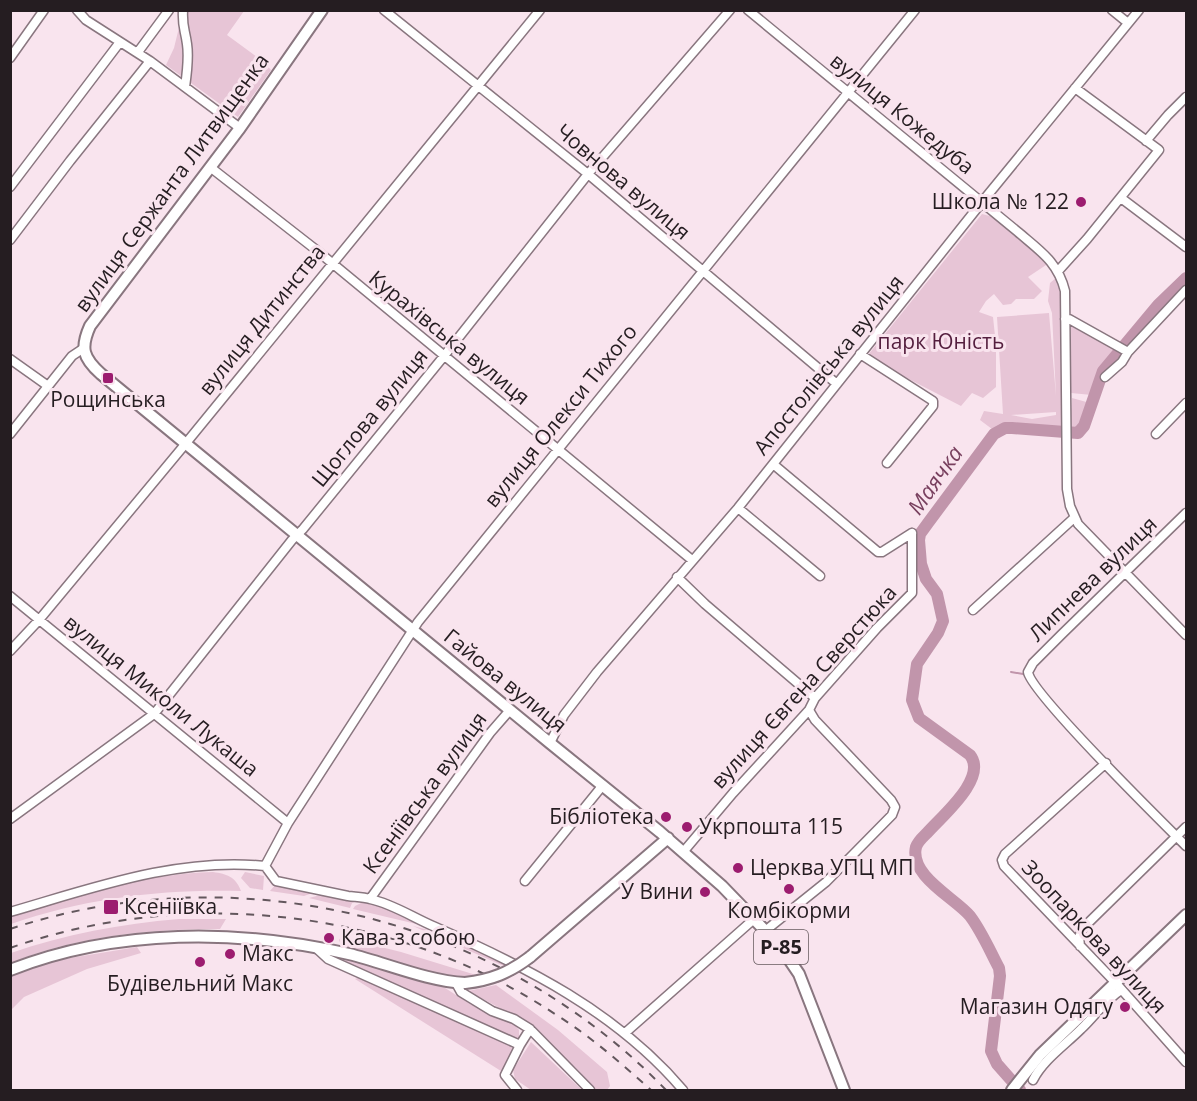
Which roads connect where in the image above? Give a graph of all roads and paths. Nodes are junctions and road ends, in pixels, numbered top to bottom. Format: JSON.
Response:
{"nodes":[{"id":1,"x":44,"y":10,"type":"edge"},
{"id":2,"x":169,"y":10,"type":"edge"},
{"id":3,"x":183,"y":10,"type":"edge"},
{"id":4,"x":322,"y":10,"type":"edge"},
{"id":5,"x":384,"y":10,"type":"edge"},
{"id":6,"x":540,"y":10,"type":"edge"},
{"id":7,"x":730,"y":10,"type":"edge"},
{"id":8,"x":748,"y":10,"type":"edge"},
{"id":9,"x":915,"y":10,"type":"edge"},
{"id":10,"x":1112,"y":10,"type":"edge"},
{"id":11,"x":1139,"y":10,"type":"edge"},
{"id":12,"x":79,"y":11,"type":"edge"},
{"id":13,"x":1128,"y":23,"type":"junction"},
{"id":14,"x":120,"y":42,"type":"junction"},
{"id":15,"x":138,"y":52,"type":"junction"},
{"id":16,"x":10,"y":58,"type":"edge"},
{"id":17,"x":150,"y":61,"type":"junction"},
{"id":18,"x":185,"y":87,"type":"junction"},
{"id":19,"x":478,"y":88,"type":"junction"},
{"id":20,"x":1075,"y":88,"type":"junction"},
{"id":21,"x":849,"y":92,"type":"junction"},
{"id":22,"x":1186,"y":97,"type":"edge"},
{"id":23,"x":240,"y":128,"type":"junction"},
{"id":24,"x":1146,"y":141,"type":"junction"},
{"id":25,"x":210,"y":167,"type":"junction"},
{"id":26,"x":588,"y":174,"type":"junction"},
{"id":27,"x":10,"y":187,"type":"edge"},
{"id":28,"x":1121,"y":198,"type":"junction"},
{"id":29,"x":982,"y":202,"type":"junction"},
{"id":30,"x":10,"y":240,"type":"edge"},
{"id":31,"x":1186,"y":247,"type":"edge"},
{"id":32,"x":331,"y":264,"type":"junction"},
{"id":33,"x":1059,"y":270,"type":"junction"},
{"id":34,"x":703,"y":272,"type":"junction"},
{"id":35,"x":1186,"y":290,"type":"edge"},
{"id":36,"x":1065,"y":319,"type":"junction"},
{"id":37,"x":84,"y":348,"type":"junction"},
{"id":38,"x":1123,"y":349,"type":"junction"},
{"id":39,"x":861,"y":354,"type":"junction"},
{"id":40,"x":444,"y":356,"type":"junction"},
{"id":41,"x":10,"y":359,"type":"edge"},
{"id":42,"x":1105,"y":377,"type":"dead end"},
{"id":43,"x":837,"y":384,"type":"junction"},
{"id":44,"x":48,"y":386,"type":"junction"},
{"id":45,"x":1186,"y":403,"type":"edge"},
{"id":46,"x":10,"y":434,"type":"edge"},
{"id":47,"x":1156,"y":434,"type":"dead end"},
{"id":48,"x":186,"y":442,"type":"junction"},
{"id":49,"x":557,"y":450,"type":"junction"},
{"id":50,"x":887,"y":463,"type":"dead end"},
{"id":51,"x":773,"y":464,"type":"junction"},
{"id":52,"x":738,"y":508,"type":"junction"},
{"id":53,"x":1186,"y":513,"type":"edge"},
{"id":54,"x":1074,"y":518,"type":"junction"},
{"id":55,"x":297,"y":535,"type":"junction"},
{"id":56,"x":692,"y":560,"type":"junction"},
{"id":57,"x":1126,"y":571,"type":"junction"},
{"id":58,"x":820,"y":576,"type":"dead end"},
{"id":59,"x":677,"y":577,"type":"junction"},
{"id":60,"x":10,"y":596,"type":"edge"},
{"id":61,"x":973,"y":609,"type":"dead end"},
{"id":62,"x":39,"y":620,"type":"junction"},
{"id":63,"x":412,"y":630,"type":"junction"},
{"id":64,"x":1186,"y":635,"type":"edge"},
{"id":65,"x":10,"y":651,"type":"edge"},
{"id":66,"x":815,"y":698,"type":"junction"},
{"id":67,"x":510,"y":710,"type":"junction"},
{"id":68,"x":809,"y":710,"type":"junction"},
{"id":69,"x":154,"y":714,"type":"junction"},
{"id":70,"x":550,"y":743,"type":"junction"},
{"id":71,"x":1106,"y":763,"type":"junction"},
{"id":72,"x":603,"y":785,"type":"junction"},
{"id":73,"x":10,"y":819,"type":"edge"},
{"id":74,"x":288,"y":823,"type":"junction"},
{"id":75,"x":1186,"y":827,"type":"edge"},
{"id":76,"x":1177,"y":836,"type":"junction"},
{"id":77,"x":668,"y":838,"type":"junction"},
{"id":78,"x":1186,"y":846,"type":"edge"},
{"id":79,"x":684,"y":851,"type":"junction"},
{"id":80,"x":265,"y":866,"type":"junction"},
{"id":81,"x":525,"y":881,"type":"dead end"},
{"id":82,"x":370,"y":898,"type":"junction"},
{"id":83,"x":10,"y":912,"type":"edge"},
{"id":84,"x":1186,"y":915,"type":"edge"},
{"id":85,"x":754,"y":919,"type":"junction"},
{"id":86,"x":765,"y":931,"type":"junction"},
{"id":87,"x":315,"y":947,"type":"junction"},
{"id":88,"x":1080,"y":947,"type":"junction"},
{"id":89,"x":10,"y":970,"type":"edge"},
{"id":90,"x":460,"y":983,"type":"junction"},
{"id":91,"x":1118,"y":987,"type":"junction"},
{"id":92,"x":530,"y":1029,"type":"junction"},
{"id":93,"x":625,"y":1033,"type":"junction"},
{"id":94,"x":520,"y":1044,"type":"junction"},
{"id":95,"x":1186,"y":1062,"type":"edge"},
{"id":96,"x":1033,"y":1080,"type":"dead end"},
{"id":97,"x":516,"y":1090,"type":"edge"},
{"id":98,"x":590,"y":1090,"type":"edge"},
{"id":99,"x":683,"y":1090,"type":"edge"},
{"id":100,"x":844,"y":1090,"type":"edge"},
{"id":101,"x":1012,"y":1090,"type":"edge"}],
"edges":[{"from":1,"to":16,"type":"street"},
{"from":2,"to":15,"type":"street"},
{"from":3,"to":18,"type":"street"},
{"from":4,"to":23,"type":"main road","name":"вулиця Сержанта Литвищенка"},
{"from":5,"to":19,"type":"street","name":"Човнова вулиця"},
{"from":6,"to":19,"type":"street","name":"вулиця Дитинства"},
{"from":7,"to":26,"type":"street","name":"Щоглова вулиця"},
{"from":8,"to":21,"type":"street","name":"вулиця Кожедуба"},
{"from":9,"to":21,"type":"street","name":"вулиця Олекси Тихого"},
{"from":10,"to":13,"type":"street"},
{"from":11,"to":13,"type":"street","name":"Апостолівська вулиця"},
{"from":12,"to":14,"type":"street"},
{"from":13,"to":20,"type":"street","name":"Апостолівська вулиця"},
{"from":14,"to":15,"type":"street"},
{"from":14,"to":27,"type":"street"},
{"from":15,"to":17,"type":"street"},
{"from":17,"to":18,"type":"street"},
{"from":17,"to":30,"type":"street"},
{"from":18,"to":23,"type":"street"},
{"from":19,"to":26,"type":"street","name":"Човнова вулиця"},
{"from":19,"to":32,"type":"street","name":"вулиця Дитинства"},
{"from":20,"to":24,"type":"street"},
{"from":20,"to":29,"type":"street","name":"Апостолівська вулиця"},
{"from":21,"to":29,"type":"street","name":"вулиця Кожедуба"},
{"from":21,"to":34,"type":"street","name":"вулиця Олекси Тихого"},
{"from":22,"to":24,"type":"street"},
{"from":23,"to":25,"type":"main road","name":"вулиця Сержанта Литвищенка"},
{"from":24,"to":28,"type":"street"},
{"from":25,"to":32,"type":"street","name":"Курахівська вулиця"},
{"from":25,"to":37,"type":"main road","name":"вулиця Сержанта Литвищенка"},
{"from":26,"to":34,"type":"street","name":"Човнова вулиця"},
{"from":26,"to":40,"type":"street","name":"Щоглова вулиця"},
{"from":28,"to":31,"type":"street"},
{"from":28,"to":33,"type":"street"},
{"from":29,"to":33,"type":"street","name":"вулиця Кожедуба"},
{"from":29,"to":39,"type":"street","name":"Апостолівська вулиця"},
{"from":32,"to":40,"type":"street","name":"Курахівська вулиця"},
{"from":32,"to":48,"type":"street","name":"вулиця Дитинства"},
{"from":33,"to":36,"type":"street"},
{"from":34,"to":43,"type":"street","name":"Човнова вулиця"},
{"from":34,"to":49,"type":"street","name":"вулиця Олекси Тихого"},
{"from":35,"to":38,"type":"street"},
{"from":36,"to":38,"type":"street"},
{"from":36,"to":54,"type":"street"},
{"from":37,"to":44,"type":"street","name":"вулиця Сержанта Литвищенка"},
{"from":37,"to":48,"type":"main road","name":"Гайова вулиця"},
{"from":38,"to":42,"type":"street"},
{"from":39,"to":43,"type":"street","name":"Апостолівська вулиця"},
{"from":39,"to":50,"type":"street"},
{"from":40,"to":49,"type":"street","name":"Курахівська вулиця"},
{"from":40,"to":55,"type":"street","name":"Щоглова вулиця"},
{"from":41,"to":44,"type":"street"},
{"from":43,"to":51,"type":"street","name":"Апостолівська вулиця"},
{"from":44,"to":46,"type":"street","name":"вулиця Сержанта Литвищенка"},
{"from":45,"to":47,"type":"street"},
{"from":48,"to":55,"type":"main road","name":"Гайова вулиця"},
{"from":48,"to":62,"type":"street","name":"вулиця Дитинства"},
{"from":49,"to":56,"type":"street","name":"Курахівська вулиця"},
{"from":49,"to":63,"type":"street","name":"вулиця Олекси Тихого"},
{"from":51,"to":52,"type":"street","name":"Апостолівська вулиця"},
{"from":51,"to":66,"type":"street","name":"вулиця Євгена Сверстюка"},
{"from":52,"to":56,"type":"street","name":"Апостолівська вулиця"},
{"from":52,"to":58,"type":"street"},
{"from":53,"to":57,"type":"street","name":"Липнева вулиця"},
{"from":54,"to":57,"type":"street"},
{"from":54,"to":61,"type":"street"},
{"from":55,"to":63,"type":"main road","name":"Гайова вулиця"},
{"from":55,"to":69,"type":"street","name":"Щоглова вулиця"},
{"from":56,"to":59,"type":"street","name":"Апостолівська вулиця"},
{"from":57,"to":64,"type":"street"},
{"from":57,"to":71,"type":"street","name":"Липнева вулиця"},
{"from":59,"to":66,"type":"street"},
{"from":59,"to":70,"type":"street","name":"Апостолівська вулиця"},
{"from":60,"to":62,"type":"street","name":"вулиця Миколи Лукаша"},
{"from":62,"to":65,"type":"street","name":"вулиця Дитинства"},
{"from":62,"to":69,"type":"street","name":"вулиця Миколи Лукаша"},
{"from":63,"to":67,"type":"main road","name":"Гайова вулиця"},
{"from":63,"to":74,"type":"street","name":"вулиця Олекси Тихого"},
{"from":66,"to":68,"type":"street","name":"вулиця Євгена Сверстюка"},
{"from":67,"to":70,"type":"main road","name":"Гайова вулиця"},
{"from":67,"to":82,"type":"street","name":"Ксеніївська вулиця"},
{"from":68,"to":79,"type":"street","name":"вулиця Євгена Сверстюка"},
{"from":68,"to":86,"type":"street"},
{"from":69,"to":73,"type":"street","name":"Щоглова вулиця"},
{"from":69,"to":74,"type":"street","name":"вулиця Миколи Лукаша"},
{"from":70,"to":72,"type":"main road","name":"Гайова вулиця"},
{"from":71,"to":76,"type":"street"},
{"from":71,"to":88,"type":"street","name":"Зоопаркова вулиця"},
{"from":72,"to":77,"type":"main road","name":"Гайова вулиця"},
{"from":72,"to":81,"type":"street"},
{"from":74,"to":80,"type":"street","name":"вулиця Олекси Тихого"},
{"from":75,"to":76,"type":"street"},
{"from":76,"to":78,"type":"street"},
{"from":76,"to":88,"type":"street"},
{"from":77,"to":79,"type":"main road","name":"Гайова вулиця","number":"Р-85"},
{"from":77,"to":90,"type":"main road","bridge":true},
{"from":79,"to":85,"type":"main road","name":"Гайова вулиця","number":"Р-85"},
{"from":80,"to":82,"type":"street"},
{"from":80,"to":83,"type":"street"},
{"from":82,"to":93,"type":"street"},
{"from":84,"to":91,"type":"main road"},
{"from":85,"to":86,"type":"main road","name":"Гайова вулиця","number":"Р-85"},
{"from":85,"to":93,"type":"street"},
{"from":86,"to":100,"type":"main road","name":"Гайова вулиця","number":"Р-85"},
{"from":87,"to":89,"type":"main road"},
{"from":87,"to":90,"type":"main road"},
{"from":87,"to":94,"type":"street"},
{"from":88,"to":91,"type":"street","name":"Зоопаркова вулиця"},
{"from":90,"to":92,"type":"street"},
{"from":91,"to":95,"type":"street","name":"Зоопаркова вулиця"},
{"from":91,"to":96,"type":"street"},
{"from":91,"to":101,"type":"main road"},
{"from":92,"to":94,"type":"street"},
{"from":92,"to":98,"type":"street"},
{"from":93,"to":99,"type":"street"},
{"from":94,"to":97,"type":"street"}]}
